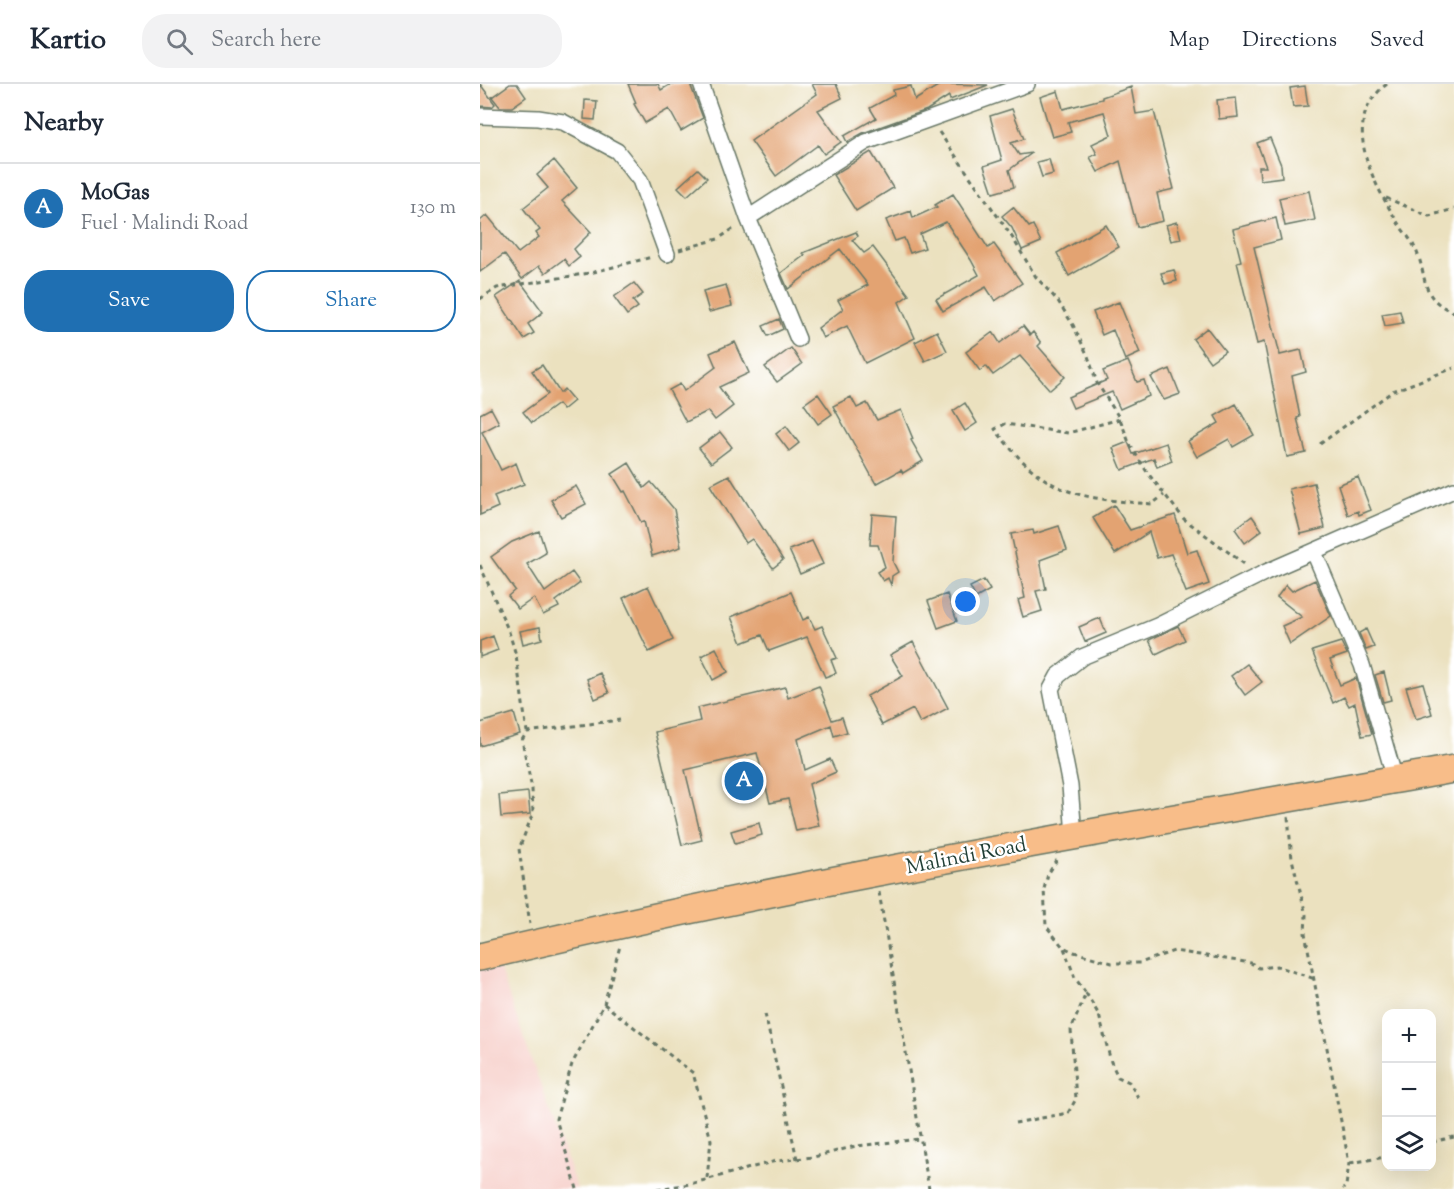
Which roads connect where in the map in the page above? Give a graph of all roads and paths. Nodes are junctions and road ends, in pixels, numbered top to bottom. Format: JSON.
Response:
{"nodes":[{"id":1,"x":701,"y":84,"type":"edge"},
{"id":2,"x":1027,"y":84,"type":"edge"},
{"id":3,"x":1388,"y":84,"type":"edge"},
{"id":4,"x":480,"y":116,"type":"edge"},
{"id":5,"x":931,"y":120,"type":"junction"},
{"id":6,"x":1385,"y":197,"type":"junction"},
{"id":7,"x":1454,"y":209,"type":"edge"},
{"id":8,"x":748,"y":218,"type":"junction"},
{"id":9,"x":667,"y":254,"type":"junction"},
{"id":10,"x":480,"y":299,"type":"edge"},
{"id":11,"x":1454,"y":312,"type":"edge"},
{"id":12,"x":798,"y":339,"type":"dead end"},
{"id":13,"x":1454,"y":368,"type":"edge"},
{"id":14,"x":1120,"y":419,"type":"junction"},
{"id":15,"x":1320,"y":444,"type":"dead end"},
{"id":16,"x":1454,"y":490,"type":"edge"},
{"id":17,"x":1164,"y":495,"type":"junction"},
{"id":18,"x":1314,"y":552,"type":"junction"},
{"id":19,"x":480,"y":565,"type":"edge"},
{"id":20,"x":1266,"y":572,"type":"junction"},
{"id":21,"x":620,"y":720,"type":"dead end"},
{"id":22,"x":527,"y":732,"type":"junction"},
{"id":23,"x":1454,"y":768,"type":"edge"},
{"id":24,"x":1395,"y":779,"type":"junction"},
{"id":25,"x":1287,"y":797,"type":"junction"},
{"id":26,"x":1064,"y":837,"type":"junction"},
{"id":27,"x":875,"y":872,"type":"junction"},
{"id":28,"x":627,"y":921,"type":"junction"},
{"id":29,"x":533,"y":944,"type":"junction"},
{"id":30,"x":1063,"y":946,"type":"junction"},
{"id":31,"x":480,"y":957,"type":"edge"},
{"id":32,"x":1315,"y":979,"type":"junction"},
{"id":33,"x":1086,"y":993,"type":"junction"},
{"id":34,"x":604,"y":1004,"type":"junction"},
{"id":35,"x":765,"y":1014,"type":"dead end"},
{"id":36,"x":1139,"y":1099,"type":"dead end"},
{"id":37,"x":1015,"y":1123,"type":"dead end"},
{"id":38,"x":1454,"y":1137,"type":"edge"},
{"id":39,"x":919,"y":1139,"type":"junction"},
{"id":40,"x":1436,"y":1141,"type":"edge"},
{"id":41,"x":1382,"y":1158,"type":"edge"},
{"id":42,"x":797,"y":1159,"type":"junction"},
{"id":43,"x":1349,"y":1163,"type":"junction"},
{"id":44,"x":707,"y":1179,"type":"junction"},
{"id":45,"x":577,"y":1189,"type":"edge"},
{"id":46,"x":657,"y":1189,"type":"edge"},
{"id":47,"x":929,"y":1189,"type":"edge"},
{"id":48,"x":1343,"y":1189,"type":"edge"}],
"edges":[{"from":1,"to":8,"type":"street"},
{"from":2,"to":5,"type":"street"},
{"from":3,"to":6,"type":"path"},
{"from":4,"to":9,"type":"street"},
{"from":5,"to":8,"type":"street"},
{"from":5,"to":14,"type":"path"},
{"from":6,"to":7,"type":"path"},
{"from":6,"to":11,"type":"path"},
{"from":8,"to":9,"type":"path"},
{"from":8,"to":12,"type":"street"},
{"from":9,"to":10,"type":"path"},
{"from":13,"to":15,"type":"path"},
{"from":14,"to":17,"type":"path"},
{"from":14,"to":17,"type":"path"},
{"from":16,"to":18,"type":"street"},
{"from":17,"to":20,"type":"path"},
{"from":18,"to":20,"type":"street"},
{"from":18,"to":24,"type":"street"},
{"from":19,"to":22,"type":"path"},
{"from":20,"to":26,"type":"street"},
{"from":21,"to":22,"type":"path"},
{"from":22,"to":29,"type":"path"},
{"from":23,"to":24,"type":"highway","name":"Malindi Road"},
{"from":24,"to":25,"type":"highway","name":"Malindi Road"},
{"from":25,"to":26,"type":"highway","name":"Malindi Road"},
{"from":25,"to":32,"type":"path"},
{"from":26,"to":27,"type":"highway","name":"Malindi Road"},
{"from":26,"to":30,"type":"path"},
{"from":27,"to":28,"type":"highway","name":"Malindi Road"},
{"from":27,"to":39,"type":"path"},
{"from":28,"to":29,"type":"highway","name":"Malindi Road"},
{"from":28,"to":34,"type":"path"},
{"from":29,"to":31,"type":"highway","name":"Malindi Road"},
{"from":30,"to":32,"type":"path"},
{"from":30,"to":33,"type":"path"},
{"from":32,"to":43,"type":"path"},
{"from":33,"to":36,"type":"path"},
{"from":33,"to":37,"type":"path"},
{"from":34,"to":44,"type":"path"},
{"from":34,"to":45,"type":"path"},
{"from":35,"to":42,"type":"path"},
{"from":38,"to":40,"type":"path"},
{"from":39,"to":42,"type":"path"},
{"from":39,"to":47,"type":"path"},
{"from":41,"to":43,"type":"path"},
{"from":42,"to":44,"type":"path"},
{"from":43,"to":48,"type":"path"},
{"from":44,"to":46,"type":"path"}]}
